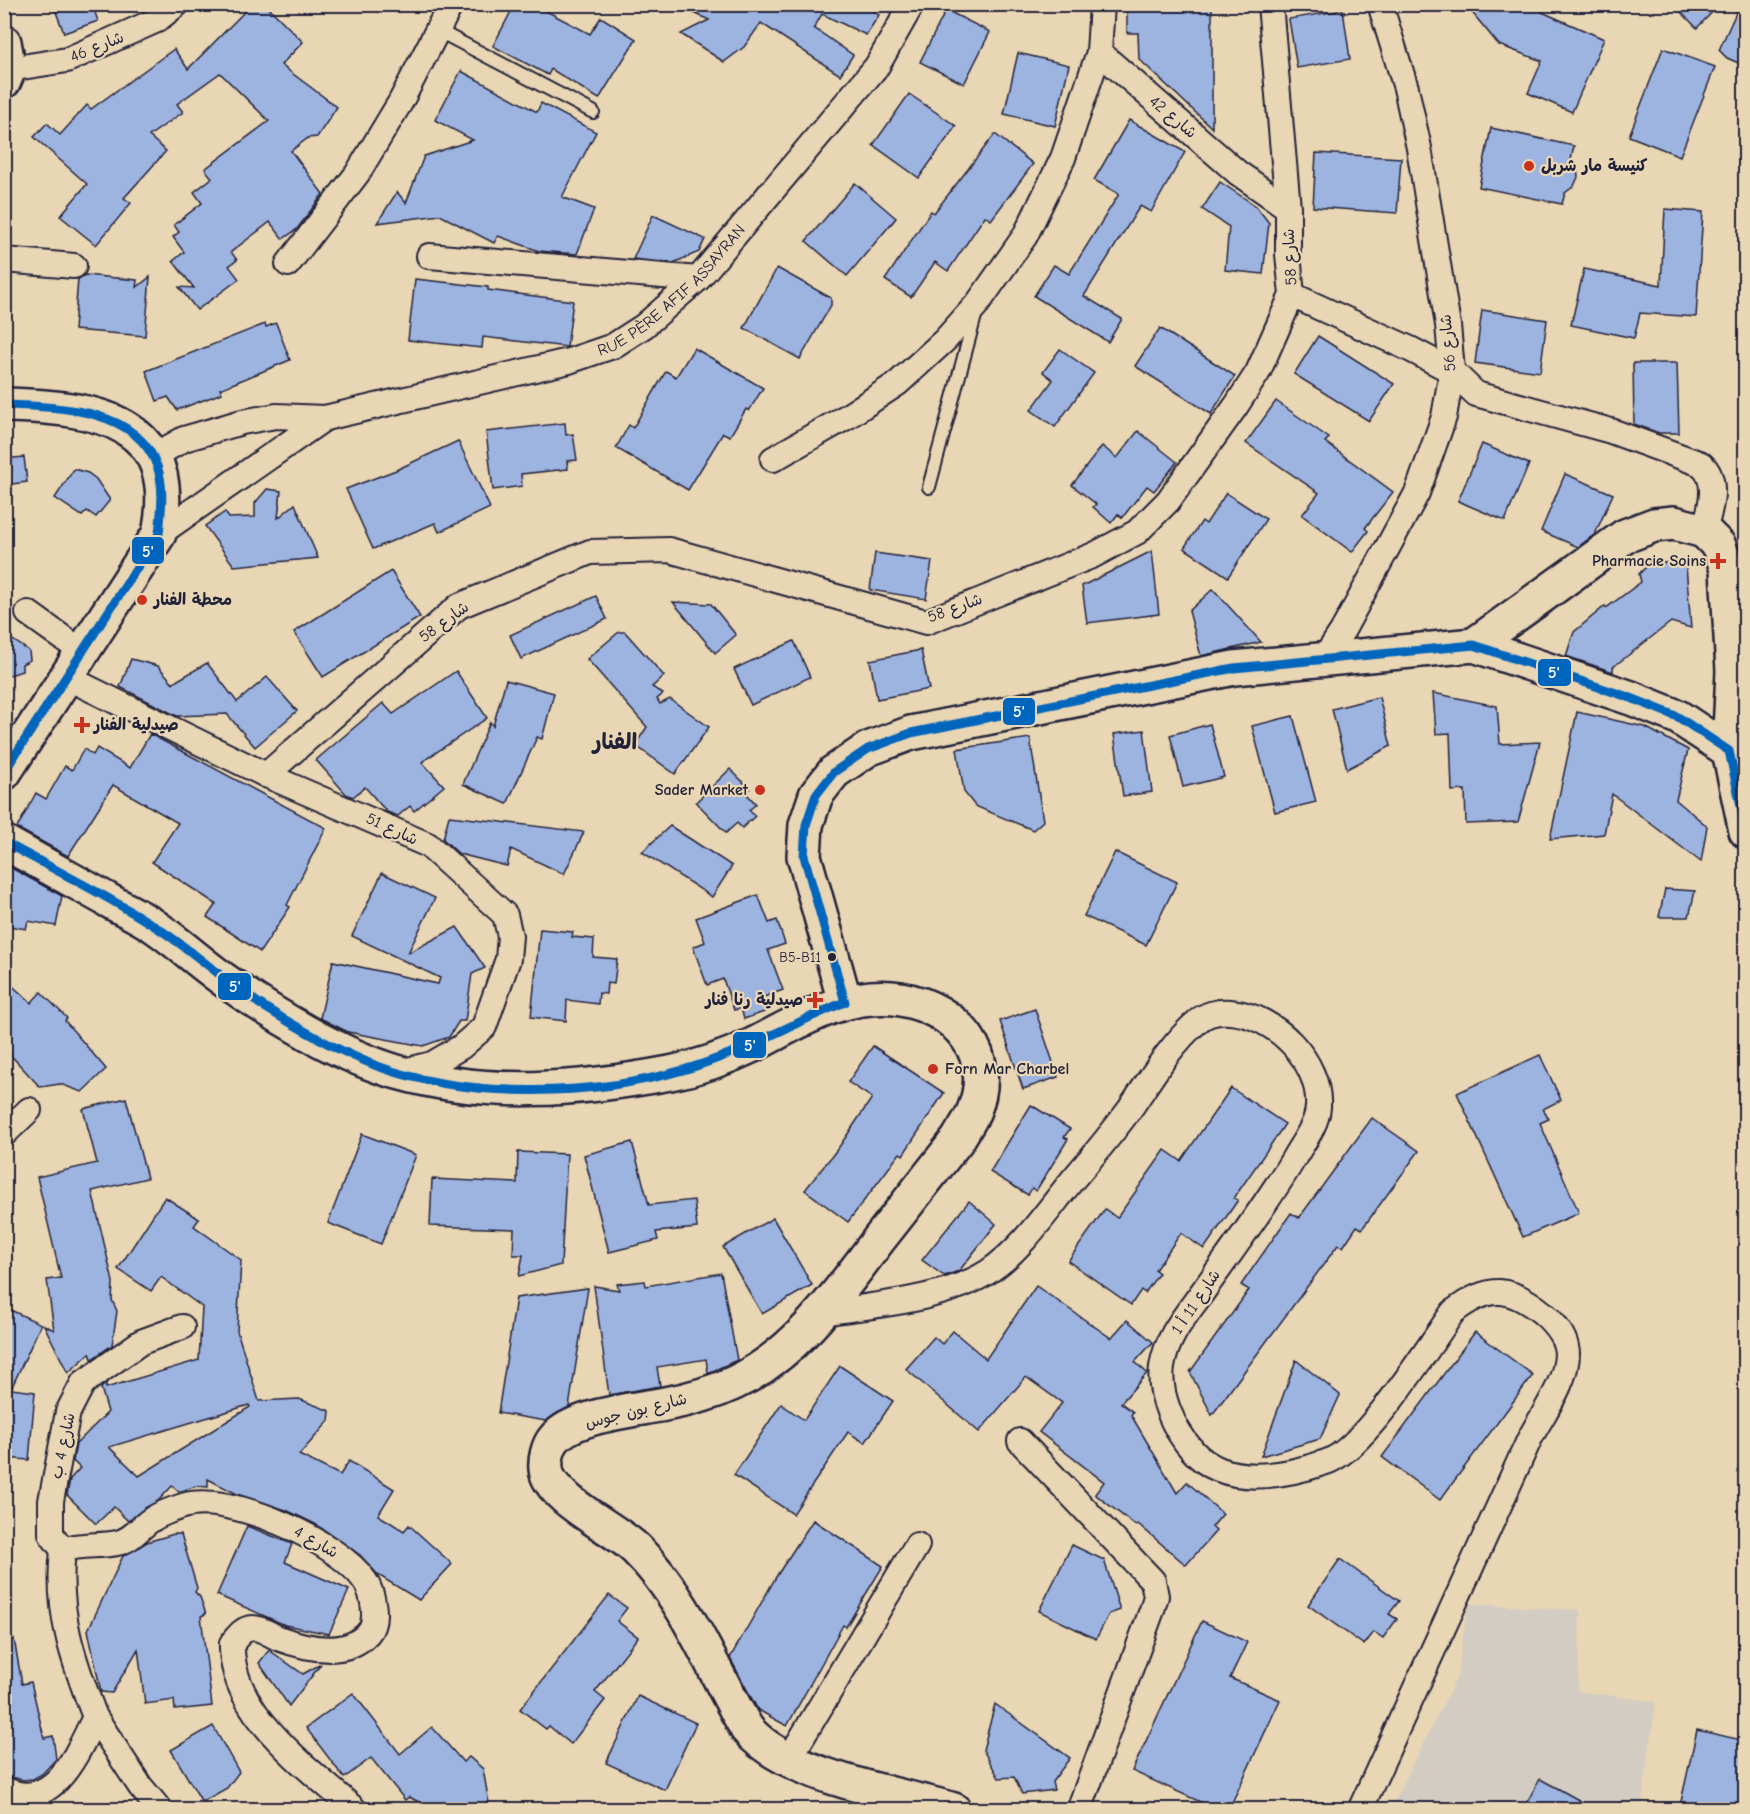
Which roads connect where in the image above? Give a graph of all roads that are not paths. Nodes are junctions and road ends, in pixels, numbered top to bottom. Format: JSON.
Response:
{"nodes":[{"id":1,"x":177,"y":4,"type":"edge"},
{"id":2,"x":451,"y":4,"type":"edge"},
{"id":3,"x":912,"y":4,"type":"edge"},
{"id":4,"x":1102,"y":4,"type":"edge"},
{"id":5,"x":1270,"y":4,"type":"edge"},
{"id":6,"x":1380,"y":4,"type":"edge"},
{"id":7,"x":437,"y":30,"type":"junction"},
{"id":8,"x":1099,"y":52,"type":"junction"},
{"id":9,"x":6,"y":64,"type":"edge"},
{"id":10,"x":593,"y":112,"type":"dead end"},
{"id":11,"x":1288,"y":208,"type":"junction"},
{"id":12,"x":429,"y":256,"type":"dead end"},
{"id":13,"x":4,"y":260,"type":"edge"},
{"id":14,"x":288,"y":264,"type":"dead end"},
{"id":15,"x":74,"y":266,"type":"dead end"},
{"id":16,"x":698,"y":279,"type":"junction"},
{"id":17,"x":1292,"y":295,"type":"junction"},
{"id":18,"x":978,"y":303,"type":"junction"},
{"id":19,"x":1452,"y":371,"type":"junction"},
{"id":20,"x":4,"y":405,"type":"edge"},
{"id":21,"x":325,"y":418,"type":"junction"},
{"id":22,"x":153,"y":456,"type":"junction"},
{"id":23,"x":773,"y":459,"type":"dead end"},
{"id":24,"x":929,"y":487,"type":"dead end"},
{"id":25,"x":1704,"y":531,"type":"junction"},
{"id":26,"x":159,"y":534,"type":"junction"},
{"id":27,"x":28,"y":613,"type":"dead end"},
{"id":28,"x":1474,"y":645,"type":"junction"},
{"id":29,"x":1324,"y":659,"type":"junction"},
{"id":30,"x":74,"y":664,"type":"junction"},
{"id":31,"x":1729,"y":751,"type":"junction"},
{"id":32,"x":4,"y":773,"type":"edge"},
{"id":33,"x":266,"y":775,"type":"junction"},
{"id":34,"x":1746,"y":831,"type":"edge"},
{"id":35,"x":4,"y":842,"type":"edge"},
{"id":36,"x":845,"y":1002,"type":"junction"},
{"id":37,"x":398,"y":1073,"type":"junction"},
{"id":38,"x":29,"y":1110,"type":"dead end"},
{"id":39,"x":4,"y":1134,"type":"edge"},
{"id":40,"x":823,"y":1312,"type":"junction"},
{"id":41,"x":182,"y":1327,"type":"dead end"},
{"id":42,"x":1020,"y":1442,"type":"dead end"},
{"id":43,"x":917,"y":1545,"type":"dead end"},
{"id":44,"x":63,"y":1550,"type":"junction"},
{"id":45,"x":95,"y":1717,"type":"junction"},
{"id":46,"x":788,"y":1761,"type":"junction"},
{"id":47,"x":4,"y":1789,"type":"edge"},
{"id":48,"x":160,"y":1809,"type":"edge"},
{"id":49,"x":355,"y":1809,"type":"edge"},
{"id":50,"x":954,"y":1809,"type":"edge"},
{"id":51,"x":1079,"y":1809,"type":"edge"},
{"id":52,"x":1360,"y":1809,"type":"edge"}],
"edges":[{"from":1,"to":9,"type":"street","name":"شارع 46"},
{"from":2,"to":7,"type":"street"},
{"from":3,"to":16,"type":"street","name":"RUE PÈRE AFIF ASSAYRAN"},
{"from":4,"to":8,"type":"street"},
{"from":5,"to":11,"type":"street","name":"شارع 58"},
{"from":6,"to":19,"type":"street","name":"شارع 56"},
{"from":7,"to":10,"type":"lane"},
{"from":7,"to":14,"type":"street"},
{"from":8,"to":11,"type":"street","name":"شارع 42"},
{"from":8,"to":18,"type":"street"},
{"from":11,"to":17,"type":"street","name":"شارع 58"},
{"from":12,"to":16,"type":"street"},
{"from":13,"to":15,"type":"street"},
{"from":16,"to":21,"type":"street","name":"RUE PÈRE AFIF ASSAYRAN"},
{"from":17,"to":19,"type":"street"},
{"from":17,"to":33,"type":"street","name":"شارع 58"},
{"from":18,"to":23,"type":"street"},
{"from":18,"to":24,"type":"lane"},
{"from":19,"to":25,"type":"street"},
{"from":19,"to":29,"type":"street","name":"شارع 56"},
{"from":20,"to":22,"type":"street"},
{"from":21,"to":22,"type":"street","name":"RUE PÈRE AFIF ASSAYRAN"},
{"from":21,"to":26,"type":"street","name":"RUE PÈRE AFIF ASSAYRAN"},
{"from":22,"to":26,"type":"street"},
{"from":25,"to":28,"type":"street"},
{"from":25,"to":31,"type":"street"},
{"from":26,"to":30,"type":"street"},
{"from":27,"to":30,"type":"street","name":"شارع 51"},
{"from":28,"to":29,"type":"street"},
{"from":28,"to":31,"type":"street"},
{"from":29,"to":36,"type":"street"},
{"from":30,"to":32,"type":"street"},
{"from":30,"to":33,"type":"street","name":"شارع 51"},
{"from":31,"to":34,"type":"street"},
{"from":33,"to":37,"type":"street","name":"شارع 51"},
{"from":35,"to":37,"type":"street","name":"شارع بون جوس"},
{"from":36,"to":37,"type":"street","name":"شارع بون جوس"},
{"from":36,"to":40,"type":"street","name":"شارع بون جوس"},
{"from":38,"to":39,"type":"street"},
{"from":40,"to":46,"type":"street","name":"شارع بون جوس"},
{"from":40,"to":52,"type":"street","name":"شارع 11 أ 1"},
{"from":41,"to":44,"type":"street","name":"شارع 4 ب"},
{"from":42,"to":51,"type":"street"},
{"from":43,"to":46,"type":"street"},
{"from":44,"to":45,"type":"street"},
{"from":44,"to":49,"type":"street","name":"شارع 4"},
{"from":45,"to":47,"type":"street"},
{"from":45,"to":48,"type":"street"},
{"from":46,"to":50,"type":"street","name":"شارع بون جوس"}]}
